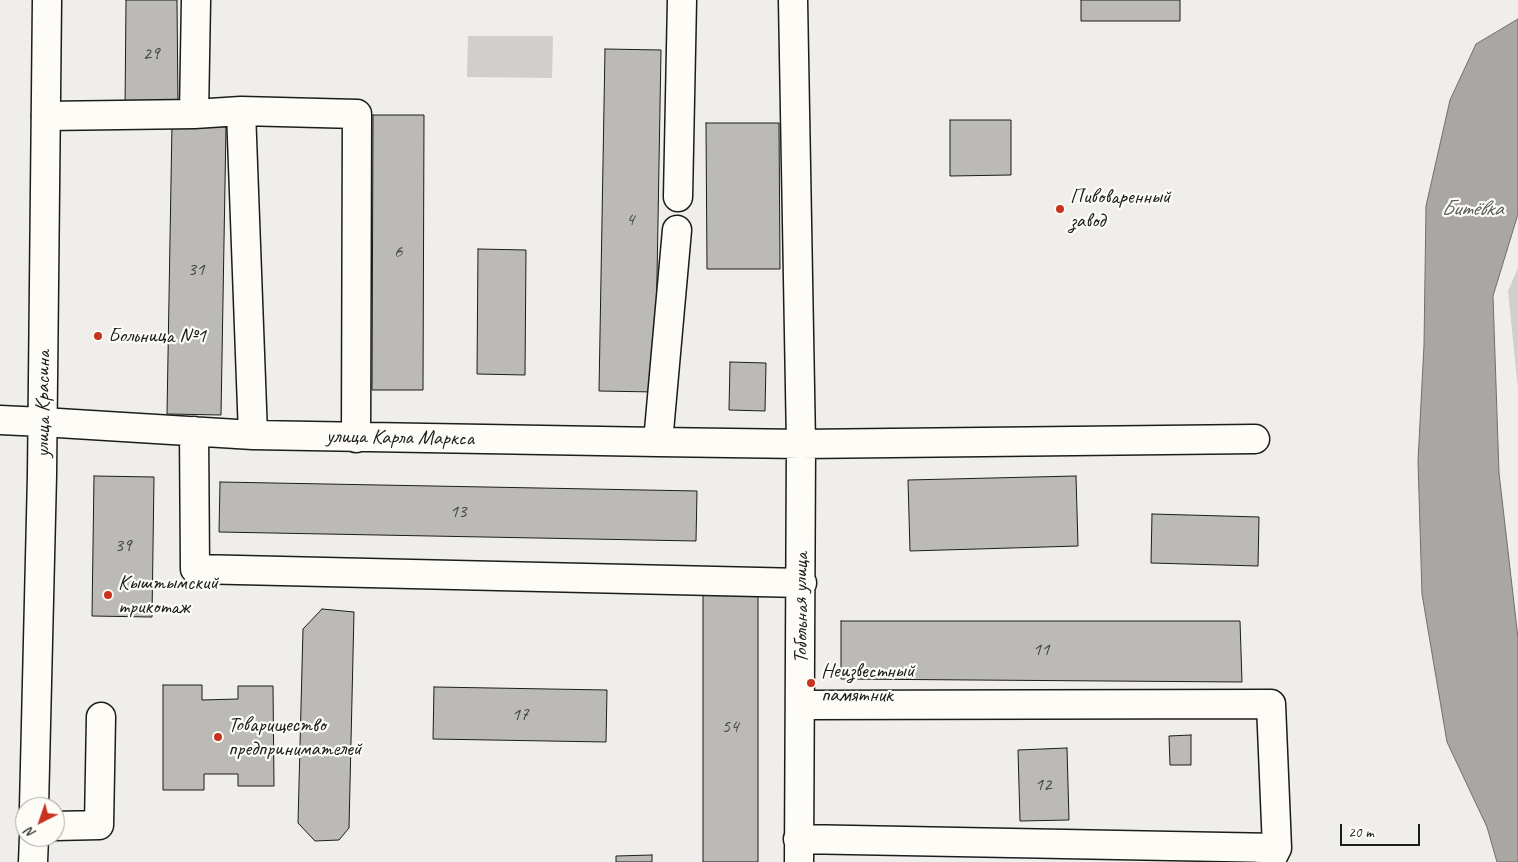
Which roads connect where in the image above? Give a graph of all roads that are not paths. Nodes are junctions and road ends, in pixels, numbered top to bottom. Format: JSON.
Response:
{"nodes":[{"id":1,"x":47,"y":0,"type":"edge"},
{"id":2,"x":196,"y":0,"type":"edge"},
{"id":3,"x":682,"y":0,"type":"edge"},
{"id":4,"x":793,"y":0,"type":"edge"},
{"id":5,"x":241,"y":111,"type":"junction"},
{"id":6,"x":194,"y":114,"type":"junction"},
{"id":7,"x":46,"y":116,"type":"junction"},
{"id":8,"x":678,"y":197,"type":"dead end"},
{"id":9,"x":677,"y":230,"type":"dead end"},
{"id":10,"x":0,"y":420,"type":"edge"},
{"id":11,"x":42,"y":422,"type":"junction"},
{"id":12,"x":194,"y":431,"type":"junction"},
{"id":13,"x":253,"y":435,"type":"junction"},
{"id":14,"x":356,"y":438,"type":"junction"},
{"id":15,"x":1255,"y":439,"type":"dead end"},
{"id":16,"x":658,"y":442,"type":"junction"},
{"id":17,"x":801,"y":444,"type":"junction"},
{"id":18,"x":802,"y":583,"type":"junction"},
{"id":19,"x":800,"y":705,"type":"junction"},
{"id":20,"x":101,"y":717,"type":"dead end"},
{"id":21,"x":34,"y":797,"type":"edge"},
{"id":22,"x":65,"y":826,"type":"edge"},
{"id":23,"x":34,"y":847,"type":"edge"},
{"id":24,"x":799,"y":850,"type":"edge"},
{"id":25,"x":1274,"y":855,"type":"edge"},
{"id":26,"x":33,"y":862,"type":"edge"}],
"edges":[{"from":1,"to":7,"type":"street","name":"улица Красина"},
{"from":2,"to":6,"type":"street"},
{"from":3,"to":8,"type":"street"},
{"from":4,"to":17,"type":"street","name":"Тобольная улица"},
{"from":5,"to":6,"type":"street"},
{"from":5,"to":13,"type":"street"},
{"from":5,"to":14,"type":"street"},
{"from":6,"to":7,"type":"street"},
{"from":7,"to":11,"type":"street","name":"улица Красина"},
{"from":9,"to":16,"type":"street"},
{"from":10,"to":11,"type":"street","name":"улица Карла Маркса"},
{"from":11,"to":12,"type":"street","name":"улица Карла Маркса"},
{"from":11,"to":21,"type":"street","name":"улица Красина"},
{"from":12,"to":13,"type":"street","name":"улица Карла Маркса"},
{"from":12,"to":18,"type":"street"},
{"from":13,"to":14,"type":"street","name":"улица Карла Маркса"},
{"from":14,"to":16,"type":"street","name":"улица Карла Маркса"},
{"from":15,"to":17,"type":"street","name":"улица Карла Маркса"},
{"from":16,"to":17,"type":"street","name":"улица Карла Маркса"},
{"from":17,"to":18,"type":"street","name":"Тобольная улица"},
{"from":18,"to":19,"type":"street","name":"Тобольная улица"},
{"from":19,"to":24,"type":"street","name":"Тобольная улица"},
{"from":19,"to":25,"type":"street"},
{"from":20,"to":22,"type":"street"},
{"from":23,"to":26,"type":"street"},
{"from":24,"to":25,"type":"street"}]}
